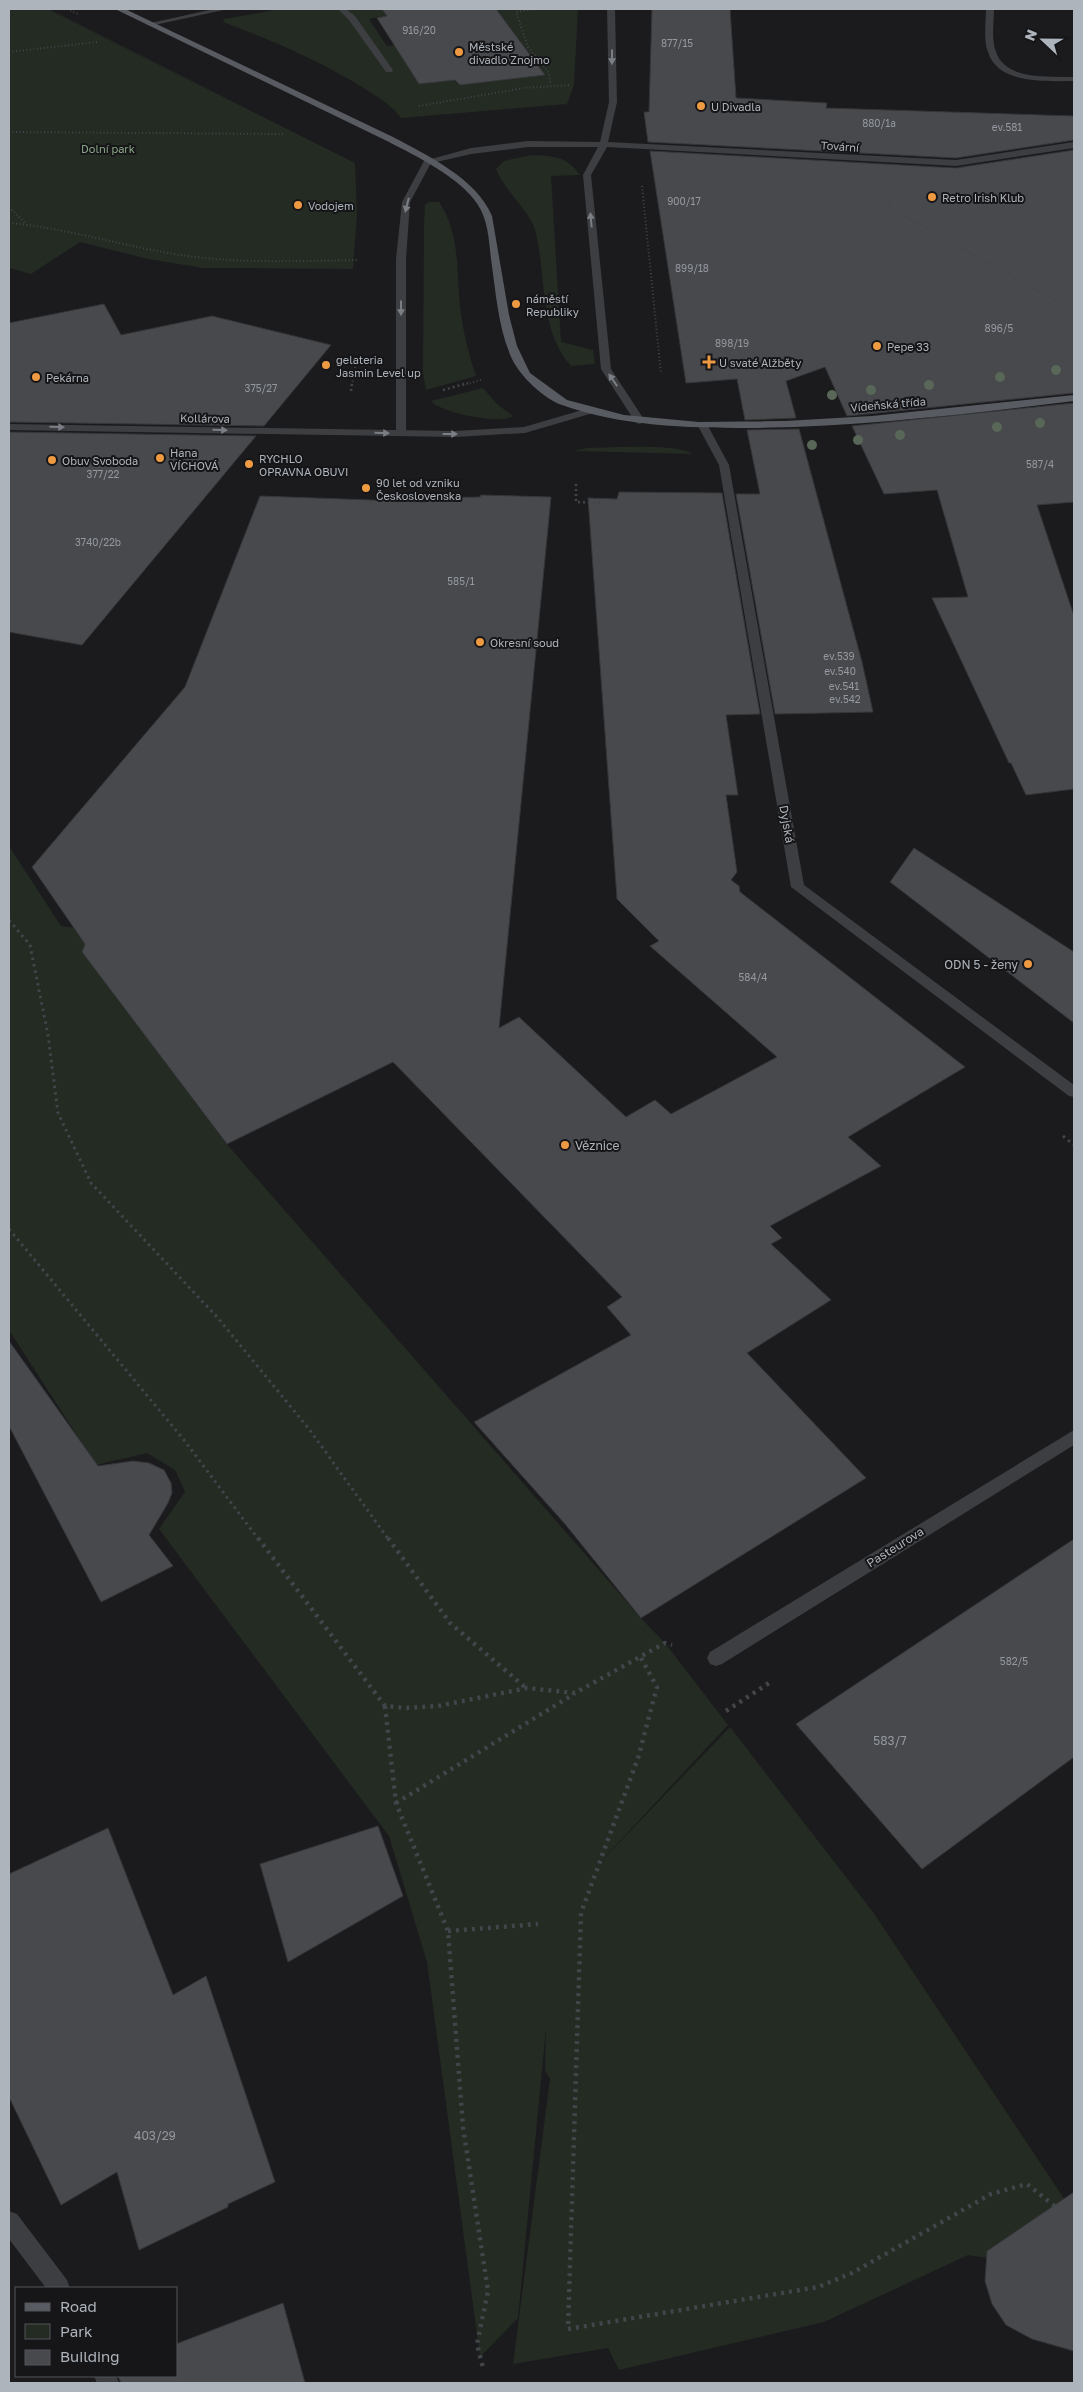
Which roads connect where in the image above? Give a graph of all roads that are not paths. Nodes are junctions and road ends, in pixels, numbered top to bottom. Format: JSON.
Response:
{"nodes":[{"id":1,"x":120,"y":9,"type":"edge"},
{"id":2,"x":224,"y":9,"type":"edge"},
{"id":3,"x":342,"y":9,"type":"edge"},
{"id":4,"x":612,"y":9,"type":"edge"},
{"id":5,"x":990,"y":9,"type":"edge"},
{"id":6,"x":150,"y":24,"type":"junction"},
{"id":7,"x":389,"y":70,"type":"dead end"},
{"id":8,"x":1074,"y":79,"type":"edge"},
{"id":9,"x":1074,"y":145,"type":"edge"},
{"id":10,"x":603,"y":146,"type":"junction"},
{"id":11,"x":428,"y":161,"type":"junction"},
{"id":12,"x":1074,"y":398,"type":"edge"},
{"id":13,"x":589,"y":410,"type":"junction"},
{"id":14,"x":640,"y":421,"type":"junction"},
{"id":15,"x":703,"y":426,"type":"junction"},
{"id":16,"x":9,"y":428,"type":"edge"},
{"id":17,"x":401,"y":433,"type":"junction"},
{"id":18,"x":1074,"y":1092,"type":"edge"},
{"id":19,"x":1074,"y":1437,"type":"edge"},
{"id":20,"x":716,"y":1658,"type":"road end"},
{"id":21,"x":9,"y":2222,"type":"edge"},
{"id":22,"x":58,"y":2287,"type":"edge"}],
"edges":[{"from":1,"to":6,"type":"main road"},
{"from":2,"to":6,"type":"street"},
{"from":3,"to":7,"type":"street"},
{"from":4,"to":10,"type":"street","one_way":true},
{"from":5,"to":8,"type":"street"},
{"from":6,"to":11,"type":"main road"},
{"from":9,"to":10,"type":"street","name":"Tovární"},
{"from":10,"to":11,"type":"street"},
{"from":14,"to":10,"type":"street","one_way":true},
{"from":11,"to":13,"type":"main road"},
{"from":11,"to":17,"type":"street","one_way":true},
{"from":12,"to":15,"type":"main road","name":"Vídeňská třída"},
{"from":13,"to":14,"type":"main road"},
{"from":17,"to":13,"type":"street","one_way":true},
{"from":14,"to":15,"type":"main road"},
{"from":15,"to":18,"type":"street","name":"Dyjská"},
{"from":16,"to":17,"type":"street","name":"Kollárova","one_way":true},
{"from":19,"to":20,"type":"street","name":"Pasteurova"},
{"from":21,"to":22,"type":"street"}]}
